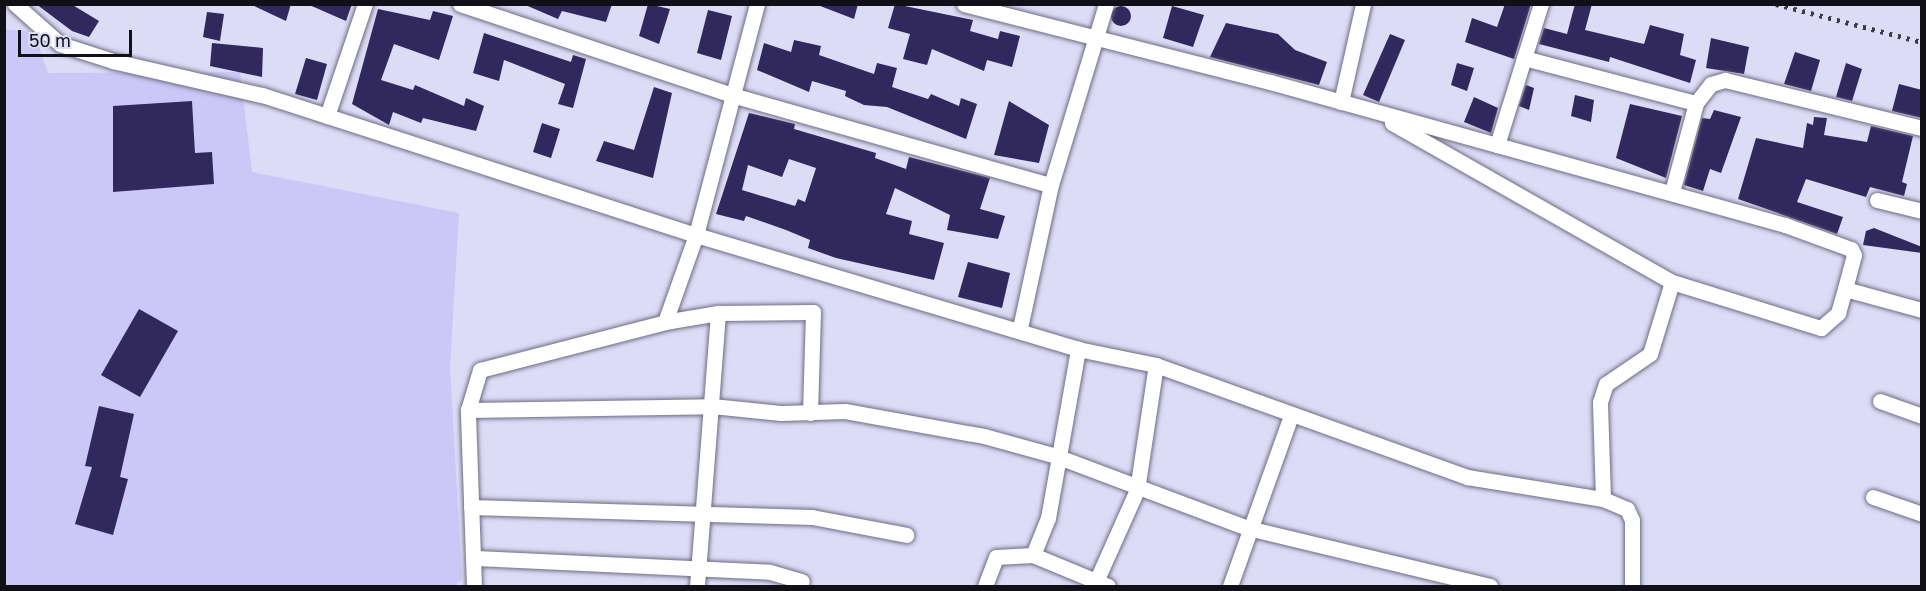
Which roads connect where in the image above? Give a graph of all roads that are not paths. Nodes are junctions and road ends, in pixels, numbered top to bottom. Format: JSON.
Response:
{"nodes":[{"id":1,"x":15,"y":4,"type":"edge"},
{"id":2,"x":365,"y":4,"type":"edge"},
{"id":3,"x":460,"y":4,"type":"edge"},
{"id":4,"x":757,"y":4,"type":"edge"},
{"id":5,"x":964,"y":4,"type":"edge"},
{"id":6,"x":1106,"y":4,"type":"edge"},
{"id":7,"x":1363,"y":4,"type":"edge"},
{"id":8,"x":1540,"y":4,"type":"edge"},
{"id":9,"x":476,"y":7,"type":"edge"},
{"id":10,"x":1098,"y":42,"type":"junction"},
{"id":11,"x":1524,"y":58,"type":"junction"},
{"id":12,"x":732,"y":95,"type":"junction"},
{"id":13,"x":1341,"y":102,"type":"junction"},
{"id":14,"x":1696,"y":103,"type":"junction"},
{"id":15,"x":1371,"y":111,"type":"junction"},
{"id":16,"x":327,"y":116,"type":"junction"},
{"id":17,"x":1922,"y":128,"type":"edge"},
{"id":18,"x":1497,"y":145,"type":"junction"},
{"id":19,"x":1051,"y":185,"type":"junction"},
{"id":20,"x":1672,"y":192,"type":"junction"},
{"id":21,"x":1877,"y":200,"type":"dead end"},
{"id":22,"x":1922,"y":211,"type":"edge"},
{"id":23,"x":696,"y":235,"type":"junction"},
{"id":24,"x":1672,"y":282,"type":"junction"},
{"id":25,"x":1845,"y":289,"type":"junction"},
{"id":26,"x":1922,"y":310,"type":"edge"},
{"id":27,"x":718,"y":313,"type":"junction"},
{"id":28,"x":665,"y":322,"type":"junction"},
{"id":29,"x":1020,"y":328,"type":"junction"},
{"id":30,"x":1077,"y":349,"type":"junction"},
{"id":31,"x":1156,"y":365,"type":"junction"},
{"id":32,"x":1880,"y":401,"type":"dead end"},
{"id":33,"x":712,"y":406,"type":"junction"},
{"id":34,"x":468,"y":410,"type":"junction"},
{"id":35,"x":810,"y":413,"type":"junction"},
{"id":36,"x":1292,"y":416,"type":"junction"},
{"id":37,"x":1922,"y":416,"type":"edge"},
{"id":38,"x":1056,"y":456,"type":"junction"},
{"id":39,"x":1137,"y":490,"type":"junction"},
{"id":40,"x":1873,"y":497,"type":"dead end"},
{"id":41,"x":1603,"y":498,"type":"junction"},
{"id":42,"x":471,"y":507,"type":"junction"},
{"id":43,"x":1922,"y":514,"type":"edge"},
{"id":44,"x":707,"y":517,"type":"junction"},
{"id":45,"x":1248,"y":528,"type":"junction"},
{"id":46,"x":906,"y":535,"type":"dead end"},
{"id":47,"x":1033,"y":555,"type":"junction"},
{"id":48,"x":477,"y":558,"type":"junction"},
{"id":49,"x":698,"y":579,"type":"edge"},
{"id":50,"x":802,"y":581,"type":"dead end"},
{"id":51,"x":1099,"y":585,"type":"edge"},
{"id":52,"x":474,"y":586,"type":"edge"},
{"id":53,"x":985,"y":586,"type":"edge"},
{"id":54,"x":1230,"y":586,"type":"edge"},
{"id":55,"x":1490,"y":586,"type":"edge"},
{"id":56,"x":1632,"y":586,"type":"edge"}],
"edges":[{"from":1,"to":16,"type":"street"},
{"from":2,"to":16,"type":"street"},
{"from":3,"to":9,"type":"street"},
{"from":4,"to":12,"type":"street"},
{"from":5,"to":10,"type":"street"},
{"from":6,"to":10,"type":"street"},
{"from":7,"to":13,"type":"street"},
{"from":8,"to":11,"type":"street"},
{"from":9,"to":12,"type":"street"},
{"from":10,"to":13,"type":"street"},
{"from":10,"to":19,"type":"street"},
{"from":11,"to":14,"type":"street"},
{"from":11,"to":18,"type":"street"},
{"from":12,"to":19,"type":"street"},
{"from":12,"to":23,"type":"street"},
{"from":13,"to":15,"type":"street"},
{"from":14,"to":17,"type":"street"},
{"from":14,"to":20,"type":"street"},
{"from":15,"to":18,"type":"street"},
{"from":15,"to":24,"type":"street"},
{"from":16,"to":23,"type":"street"},
{"from":18,"to":20,"type":"street"},
{"from":19,"to":29,"type":"street"},
{"from":20,"to":25,"type":"street"},
{"from":21,"to":22,"type":"street"},
{"from":23,"to":28,"type":"street"},
{"from":23,"to":29,"type":"street"},
{"from":24,"to":25,"type":"street"},
{"from":24,"to":41,"type":"street"},
{"from":25,"to":26,"type":"street"},
{"from":27,"to":28,"type":"street"},
{"from":27,"to":33,"type":"street"},
{"from":27,"to":35,"type":"street"},
{"from":28,"to":34,"type":"street"},
{"from":29,"to":30,"type":"street"},
{"from":30,"to":31,"type":"street"},
{"from":30,"to":38,"type":"street"},
{"from":31,"to":36,"type":"street"},
{"from":31,"to":39,"type":"street"},
{"from":32,"to":37,"type":"street"},
{"from":33,"to":34,"type":"street"},
{"from":33,"to":35,"type":"street"},
{"from":33,"to":44,"type":"street"},
{"from":34,"to":42,"type":"street"},
{"from":35,"to":38,"type":"street"},
{"from":36,"to":41,"type":"street"},
{"from":36,"to":45,"type":"street"},
{"from":38,"to":39,"type":"street"},
{"from":38,"to":47,"type":"street"},
{"from":39,"to":45,"type":"street"},
{"from":39,"to":51,"type":"street"},
{"from":40,"to":43,"type":"street"},
{"from":41,"to":56,"type":"street"},
{"from":42,"to":44,"type":"street"},
{"from":42,"to":48,"type":"street"},
{"from":44,"to":46,"type":"street"},
{"from":44,"to":49,"type":"street"},
{"from":45,"to":54,"type":"street"},
{"from":45,"to":55,"type":"street"},
{"from":47,"to":51,"type":"street"},
{"from":47,"to":53,"type":"street"},
{"from":48,"to":49,"type":"street"},
{"from":48,"to":52,"type":"street"},
{"from":49,"to":50,"type":"street"}]}
